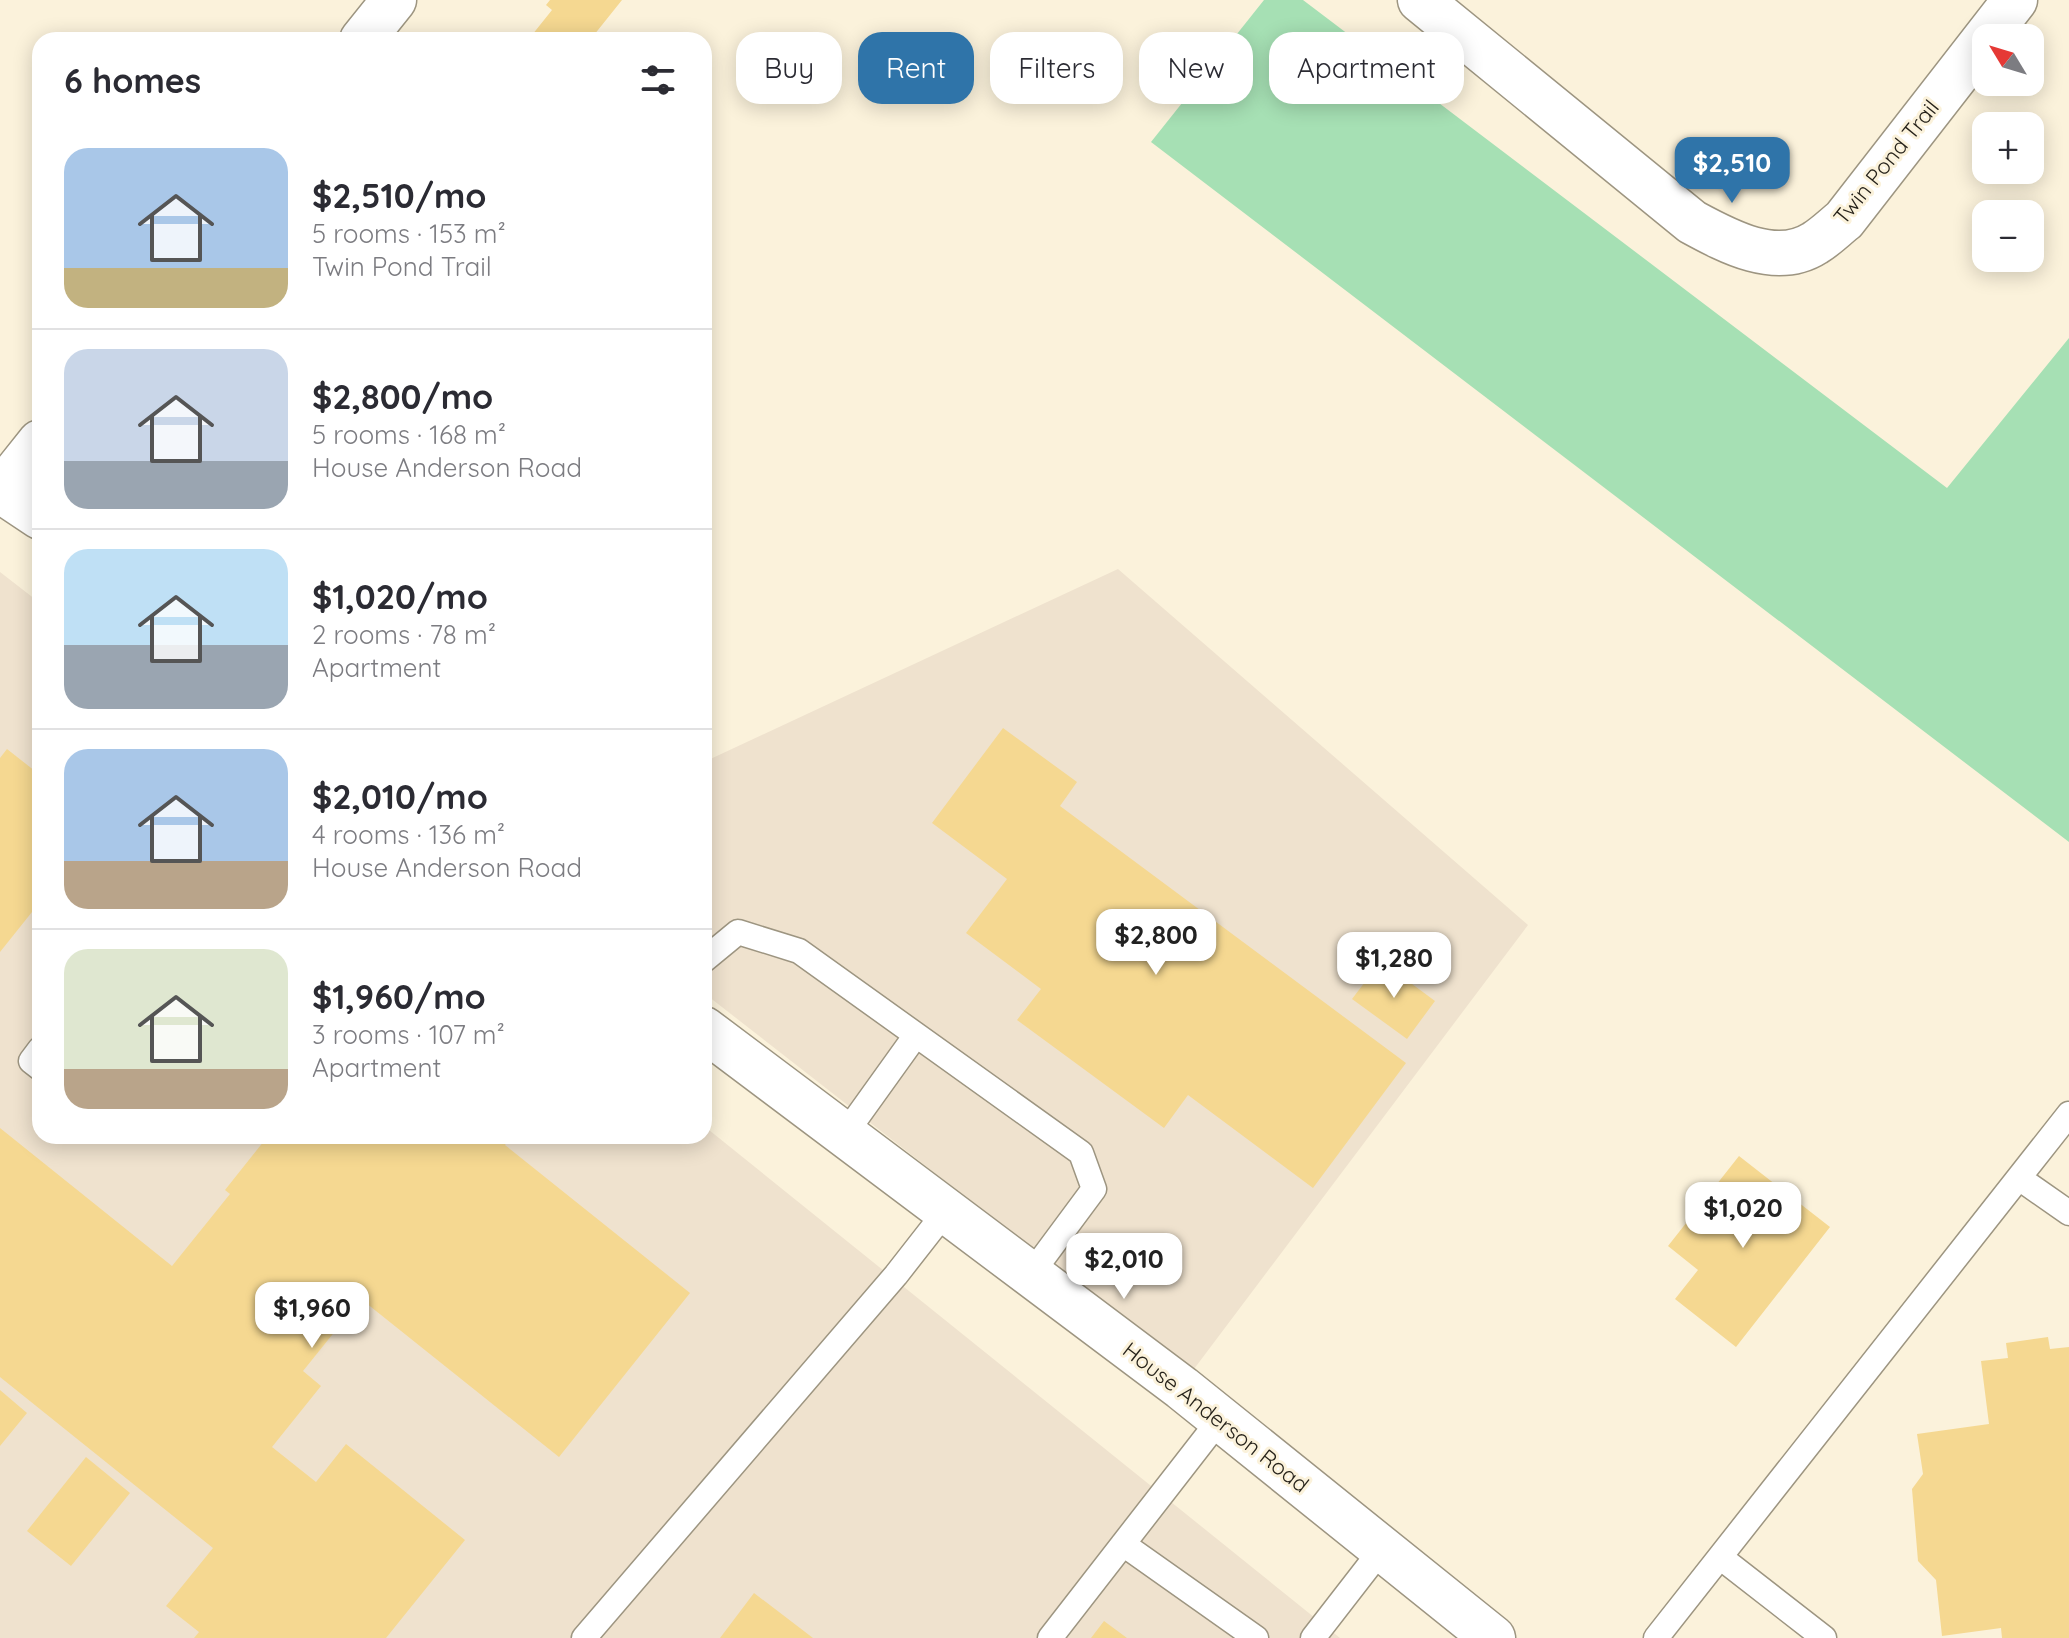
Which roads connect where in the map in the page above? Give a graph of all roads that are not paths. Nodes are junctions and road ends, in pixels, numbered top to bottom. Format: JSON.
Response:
{"nodes":[{"id":1,"x":394,"y":0,"type":"edge"},
{"id":2,"x":1420,"y":0,"type":"edge"},
{"id":3,"x":2015,"y":0,"type":"edge"},
{"id":4,"x":368,"y":32,"type":"edge"},
{"id":5,"x":32,"y":452,"type":"edge"},
{"id":6,"x":0,"y":491,"type":"edge"},
{"id":7,"x":32,"y":512,"type":"edge"},
{"id":8,"x":712,"y":953,"type":"edge"},
{"id":9,"x":712,"y":1035,"type":"edge"},
{"id":10,"x":916,"y":1035,"type":"junction"},
{"id":11,"x":2069,"y":1114,"type":"edge"},
{"id":12,"x":845,"y":1134,"type":"junction"},
{"id":13,"x":2019,"y":1178,"type":"junction"},
{"id":14,"x":946,"y":1211,"type":"junction"},
{"id":15,"x":2069,"y":1213,"type":"edge"},
{"id":16,"x":1031,"y":1274,"type":"junction"},
{"id":17,"x":1221,"y":1418,"type":"junction"},
{"id":18,"x":1123,"y":1544,"type":"junction"},
{"id":19,"x":1382,"y":1549,"type":"junction"},
{"id":20,"x":1720,"y":1557,"type":"junction"},
{"id":21,"x":584,"y":1638,"type":"edge"},
{"id":22,"x":1050,"y":1638,"type":"edge"},
{"id":23,"x":1256,"y":1638,"type":"edge"},
{"id":24,"x":1313,"y":1638,"type":"edge"},
{"id":25,"x":1493,"y":1638,"type":"edge"},
{"id":26,"x":1656,"y":1638,"type":"edge"},
{"id":27,"x":1824,"y":1638,"type":"edge"}],
"edges":[{"from":1,"to":4,"type":"street"},
{"from":2,"to":3,"type":"street","name":"Twin Pond Trail"},
{"from":5,"to":6,"type":"street"},
{"from":6,"to":7,"type":"street"},
{"from":8,"to":10,"type":"lane"},
{"from":9,"to":12,"type":"street","name":"House Anderson Road"},
{"from":10,"to":12,"type":"lane"},
{"from":10,"to":16,"type":"lane"},
{"from":11,"to":13,"type":"lane"},
{"from":12,"to":14,"type":"street","name":"House Anderson Road"},
{"from":13,"to":15,"type":"lane"},
{"from":13,"to":20,"type":"lane"},
{"from":14,"to":16,"type":"street","name":"House Anderson Road"},
{"from":14,"to":21,"type":"lane"},
{"from":16,"to":17,"type":"street","name":"House Anderson Road"},
{"from":17,"to":18,"type":"lane"},
{"from":17,"to":19,"type":"street","name":"House Anderson Road"},
{"from":18,"to":22,"type":"lane"},
{"from":18,"to":23,"type":"lane"},
{"from":19,"to":24,"type":"lane"},
{"from":19,"to":25,"type":"street","name":"House Anderson Road"},
{"from":20,"to":26,"type":"lane"},
{"from":20,"to":27,"type":"lane"}]}
